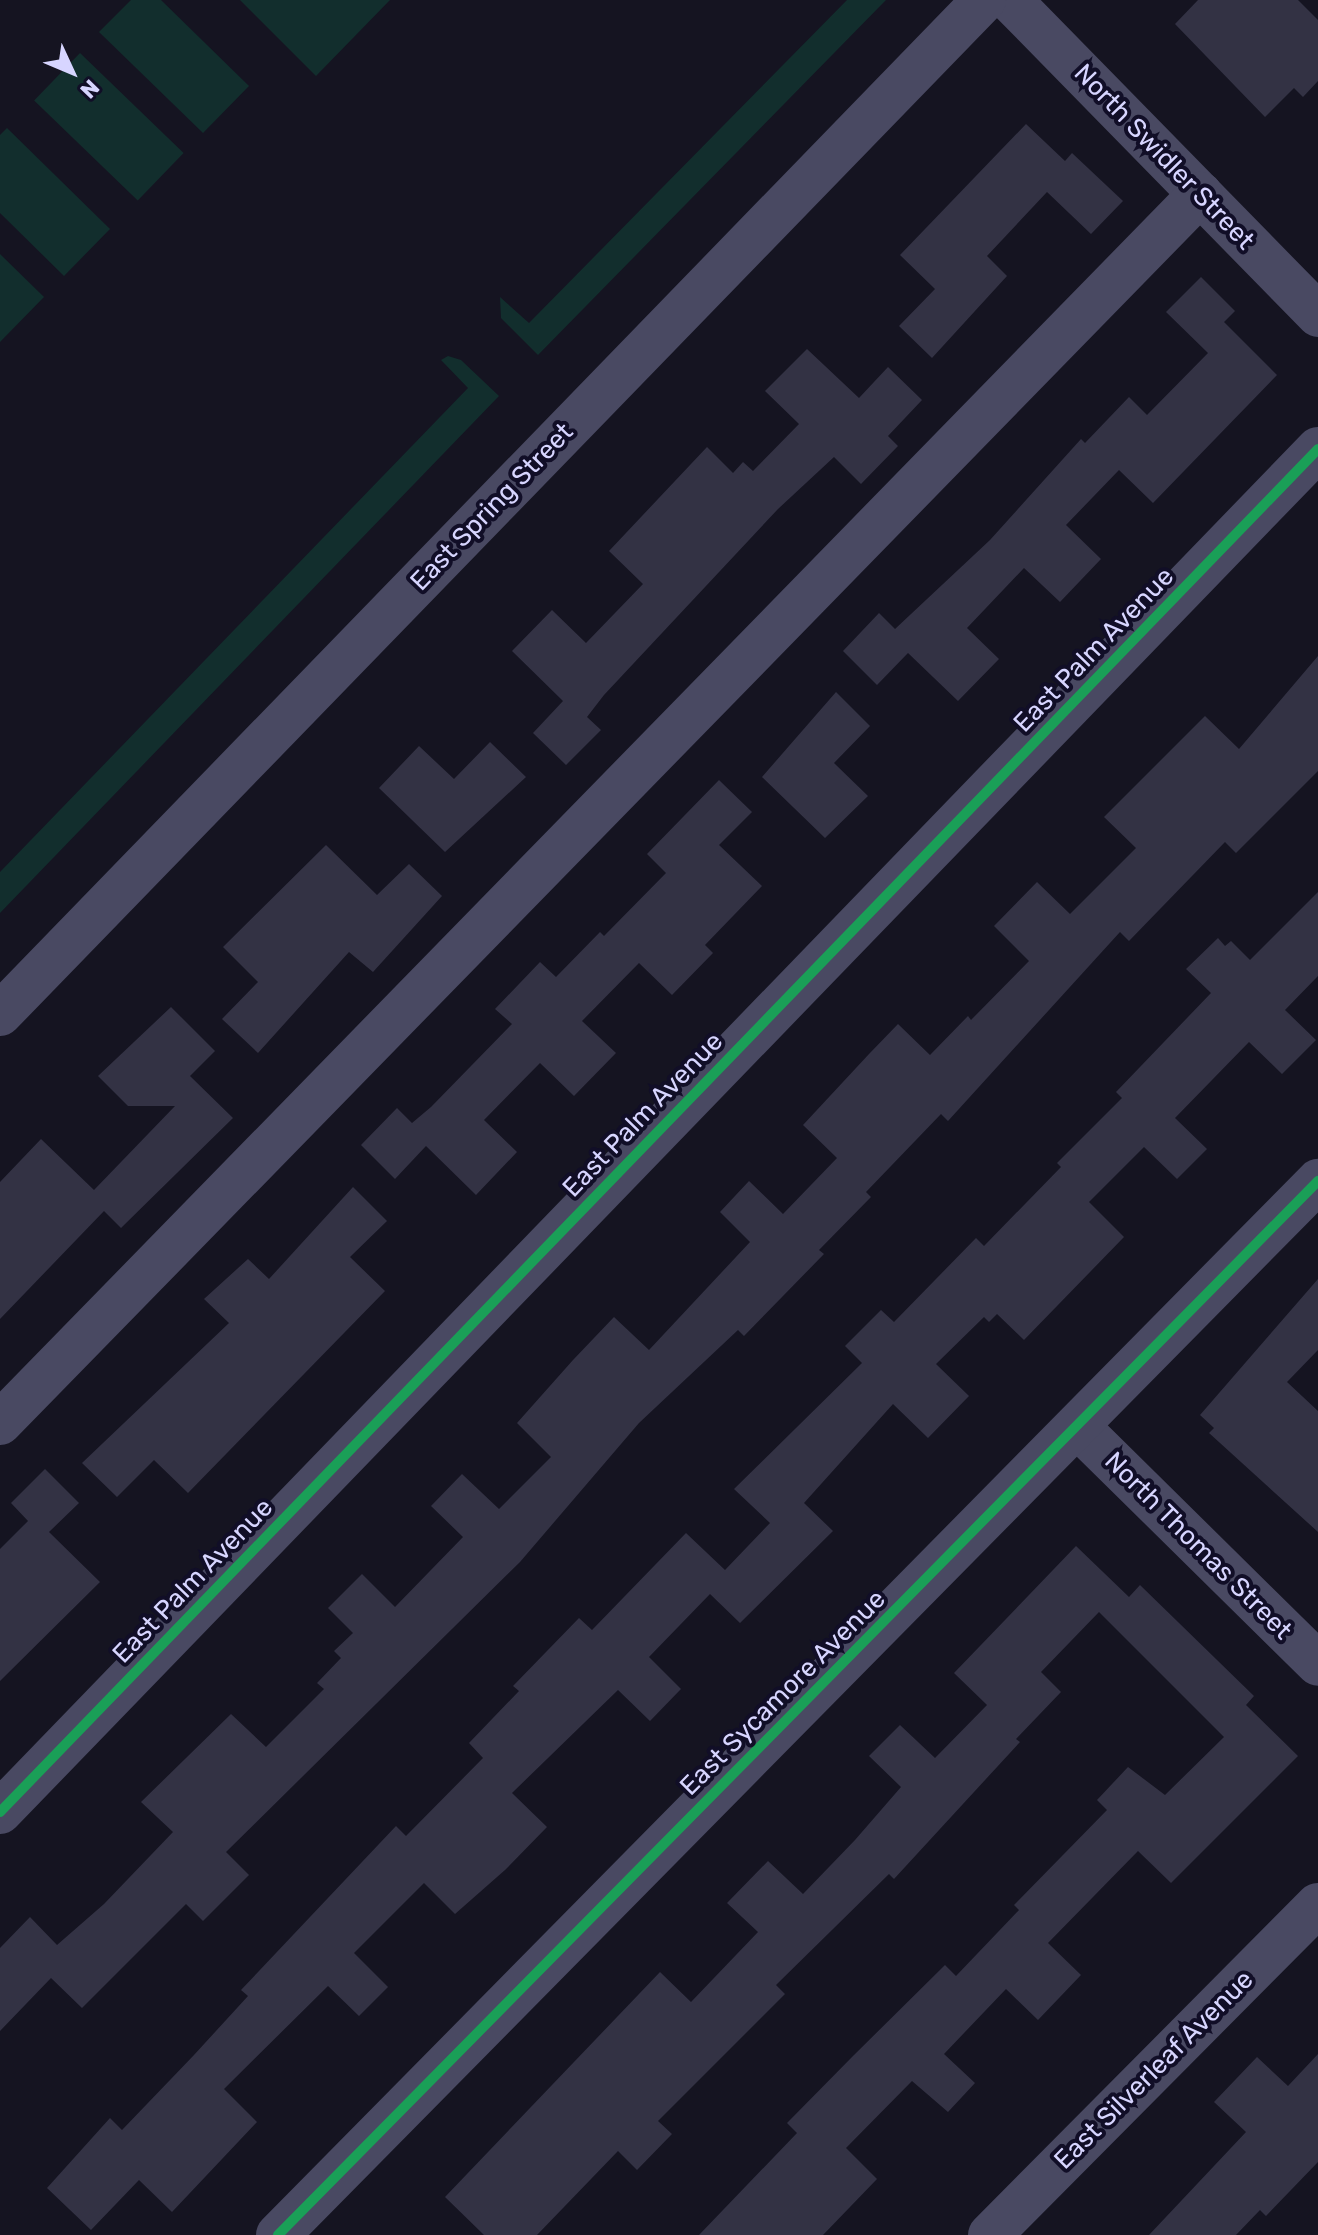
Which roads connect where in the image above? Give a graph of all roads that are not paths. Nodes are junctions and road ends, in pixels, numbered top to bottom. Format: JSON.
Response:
{"nodes":[{"id":1,"x":984,"y":0,"type":"edge"},
{"id":2,"x":1010,"y":0,"type":"edge"},
{"id":3,"x":1200,"y":194,"type":"junction"},
{"id":4,"x":1318,"y":315,"type":"edge"},
{"id":5,"x":1318,"y":449,"type":"edge"},
{"id":6,"x":0,"y":1014,"type":"edge"},
{"id":7,"x":1318,"y":1181,"type":"edge"},
{"id":8,"x":0,"y":1423,"type":"edge"},
{"id":9,"x":1078,"y":1427,"type":"junction"},
{"id":10,"x":1318,"y":1664,"type":"edge"},
{"id":11,"x":0,"y":1812,"type":"edge"},
{"id":12,"x":1318,"y":1905,"type":"edge"},
{"id":13,"x":278,"y":2235,"type":"edge"},
{"id":14,"x":990,"y":2235,"type":"edge"}],
"edges":[{"from":1,"to":6,"type":"street","name":"East Spring Street"},
{"from":2,"to":3,"type":"street","name":"North Swidler Street"},
{"from":3,"to":4,"type":"street","name":"North Swidler Street"},
{"from":3,"to":8,"type":"street"},
{"from":5,"to":11,"type":"street","name":"East Palm Avenue"},
{"from":7,"to":9,"type":"street","name":"East Sycamore Avenue"},
{"from":9,"to":10,"type":"street","name":"North Thomas Street"},
{"from":9,"to":13,"type":"street","name":"East Sycamore Avenue"},
{"from":12,"to":14,"type":"street","name":"East Silverleaf Avenue"}]}
